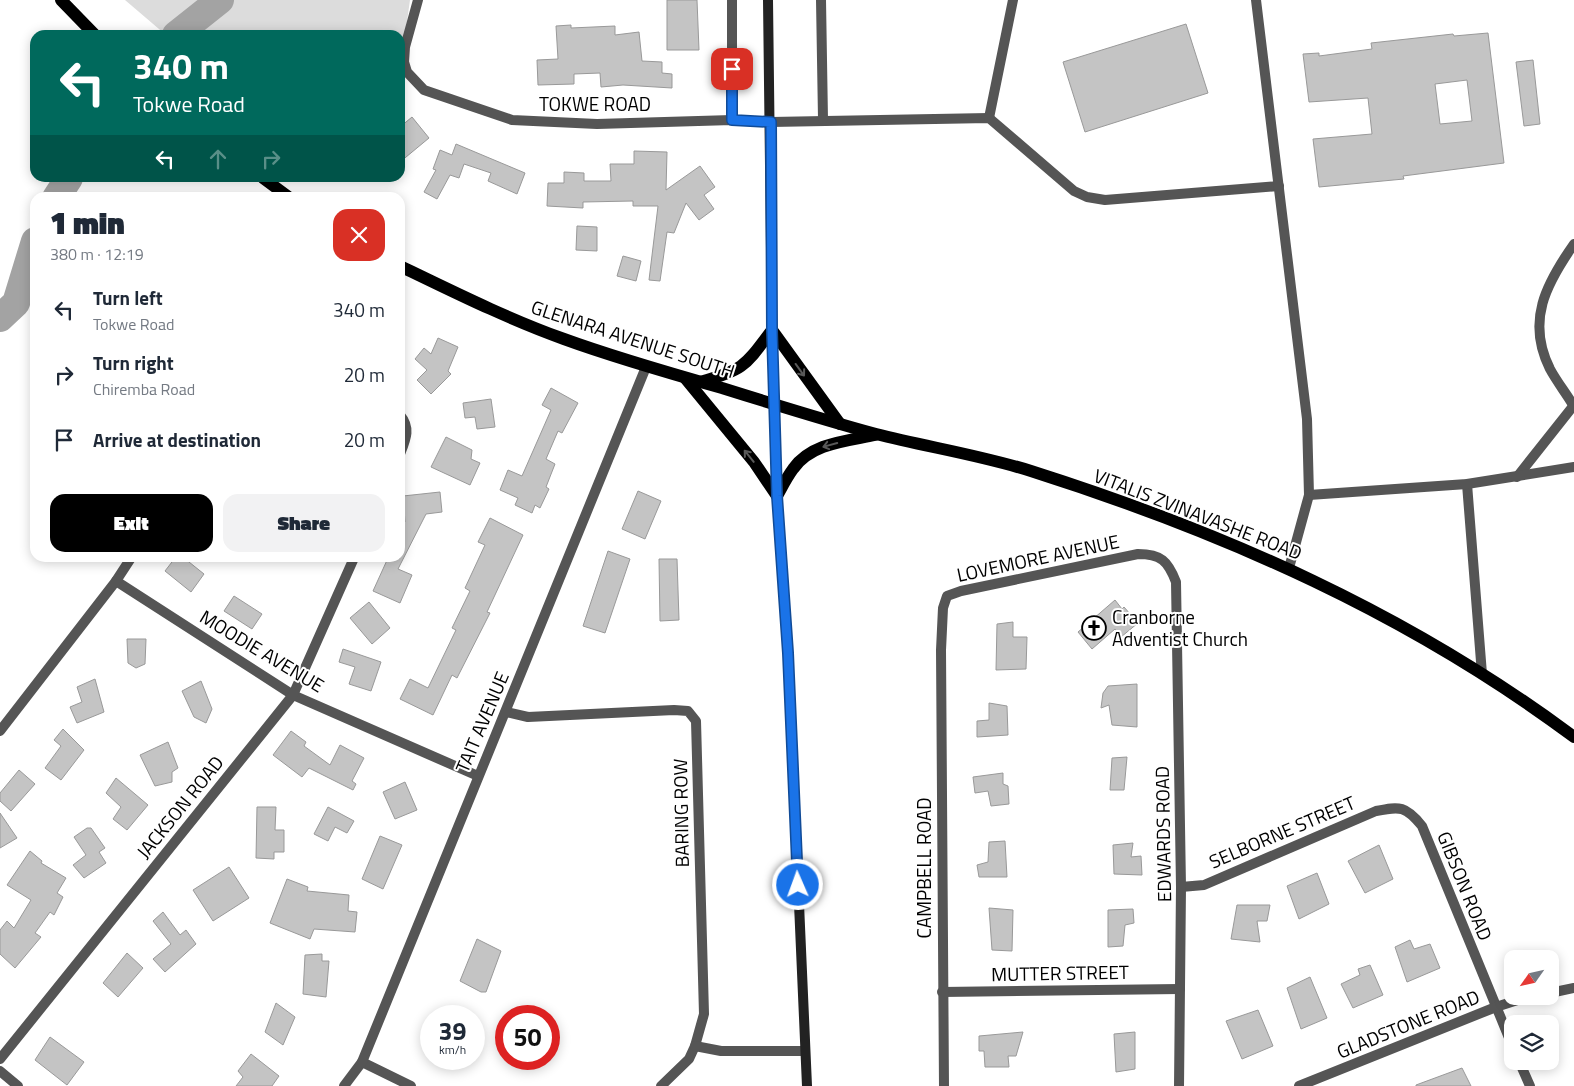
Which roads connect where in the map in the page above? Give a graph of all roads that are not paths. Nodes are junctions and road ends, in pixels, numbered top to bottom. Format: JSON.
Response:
{"nodes":[{"id":1,"x":61,"y":0,"type":"edge"},
{"id":2,"x":418,"y":0,"type":"edge"},
{"id":3,"x":732,"y":0,"type":"edge"},
{"id":4,"x":768,"y":0,"type":"edge"},
{"id":5,"x":821,"y":0,"type":"edge"},
{"id":6,"x":1013,"y":0,"type":"edge"},
{"id":7,"x":1256,"y":0,"type":"edge"},
{"id":8,"x":90,"y":30,"type":"edge"},
{"id":9,"x":405,"y":47,"type":"edge"},
{"id":10,"x":405,"y":65,"type":"edge"},
{"id":11,"x":989,"y":118,"type":"junction"},
{"id":12,"x":732,"y":120,"type":"junction"},
{"id":13,"x":823,"y":120,"type":"junction"},
{"id":14,"x":771,"y":122,"type":"junction"},
{"id":15,"x":268,"y":182,"type":"edge"},
{"id":16,"x":1279,"y":186,"type":"junction"},
{"id":17,"x":282,"y":192,"type":"edge"},
{"id":18,"x":1574,"y":244,"type":"edge"},
{"id":19,"x":405,"y":268,"type":"edge"},
{"id":20,"x":772,"y":330,"type":"junction"},
{"id":21,"x":646,"y":367,"type":"junction"},
{"id":22,"x":685,"y":378,"type":"junction"},
{"id":23,"x":700,"y":382,"type":"junction"},
{"id":24,"x":775,"y":404,"type":"junction"},
{"id":25,"x":1574,"y":405,"type":"edge"},
{"id":26,"x":405,"y":423,"type":"edge"},
{"id":27,"x":840,"y":424,"type":"junction"},
{"id":28,"x":878,"y":434,"type":"junction"},
{"id":29,"x":405,"y":443,"type":"edge"},
{"id":30,"x":1574,"y":467,"type":"edge"},
{"id":31,"x":1518,"y":477,"type":"junction"},
{"id":32,"x":1467,"y":484,"type":"junction"},
{"id":33,"x":1308,"y":494,"type":"junction"},
{"id":34,"x":777,"y":496,"type":"junction"},
{"id":35,"x":128,"y":562,"type":"edge"},
{"id":36,"x":352,"y":562,"type":"edge"},
{"id":37,"x":1289,"y":568,"type":"junction"},
{"id":38,"x":116,"y":581,"type":"junction"},
{"id":39,"x":1176,"y":582,"type":"joint"},
{"id":40,"x":941,"y":650,"type":"joint"},
{"id":41,"x":1482,"y":674,"type":"junction"},
{"id":42,"x":293,"y":695,"type":"junction"},
{"id":43,"x":506,"y":712,"type":"junction"},
{"id":44,"x":0,"y":731,"type":"edge"},
{"id":45,"x":1574,"y":737,"type":"edge"},
{"id":46,"x":478,"y":776,"type":"junction"},
{"id":47,"x":1396,"y":807,"type":"joint"},
{"id":48,"x":1181,"y":888,"type":"junction"},
{"id":49,"x":1574,"y":988,"type":"edge"},
{"id":50,"x":1180,"y":989,"type":"junction"},
{"id":51,"x":1559,"y":991,"type":"edge"},
{"id":52,"x":942,"y":992,"type":"junction"},
{"id":53,"x":1504,"y":1004,"type":"edge"},
{"id":54,"x":1496,"y":1007,"type":"junction"},
{"id":55,"x":1504,"y":1026,"type":"edge"},
{"id":56,"x":695,"y":1046,"type":"junction"},
{"id":57,"x":805,"y":1051,"type":"junction"},
{"id":58,"x":0,"y":1059,"type":"edge"},
{"id":59,"x":362,"y":1062,"type":"junction"},
{"id":60,"x":1524,"y":1070,"type":"edge"},
{"id":61,"x":0,"y":1071,"type":"edge"},
{"id":62,"x":18,"y":1086,"type":"edge"},
{"id":63,"x":344,"y":1086,"type":"edge"},
{"id":64,"x":410,"y":1086,"type":"edge"},
{"id":65,"x":661,"y":1086,"type":"edge"},
{"id":66,"x":807,"y":1086,"type":"edge"},
{"id":67,"x":944,"y":1086,"type":"edge"},
{"id":68,"x":1178,"y":1086,"type":"edge"},
{"id":69,"x":1299,"y":1086,"type":"edge"},
{"id":70,"x":1530,"y":1086,"type":"edge"}],
"edges":[{"from":1,"to":8,"type":"main road"},
{"from":2,"to":9,"type":"street","name":"TOKWE ROAD"},
{"from":3,"to":12,"type":"street"},
{"from":4,"to":14,"type":"main road"},
{"from":5,"to":13,"type":"street"},
{"from":6,"to":11,"type":"street"},
{"from":7,"to":16,"type":"street"},
{"from":10,"to":12,"type":"street","name":"TOKWE ROAD"},
{"from":11,"to":13,"type":"street","name":"TOKWE ROAD"},
{"from":11,"to":16,"type":"street"},
{"from":12,"to":14,"type":"street","name":"TOKWE ROAD"},
{"from":13,"to":14,"type":"street","name":"TOKWE ROAD"},
{"from":14,"to":20,"type":"main road"},
{"from":15,"to":17,"type":"main road"},
{"from":16,"to":33,"type":"street"},
{"from":18,"to":25,"type":"street"},
{"from":19,"to":21,"type":"main road","name":"GLENARA AVENUE SOUTH"},
{"from":20,"to":23,"type":"main road"},
{"from":20,"to":24,"type":"main road"},
{"from":20,"to":27,"type":"main road","one_way":true},
{"from":21,"to":22,"type":"main road","name":"GLENARA AVENUE SOUTH"},
{"from":21,"to":43,"type":"street","name":"TAIT AVENUE"},
{"from":22,"to":23,"type":"main road","name":"GLENARA AVENUE SOUTH"},
{"from":34,"to":22,"type":"main road","one_way":true},
{"from":23,"to":24,"type":"main road","name":"GLENARA AVENUE SOUTH"},
{"from":24,"to":27,"type":"main road","name":"VITALIS ZVINAVASHE ROAD"},
{"from":24,"to":34,"type":"main road"},
{"from":25,"to":31,"type":"street"},
{"from":26,"to":29,"type":"street"},
{"from":27,"to":28,"type":"main road","name":"VITALIS ZVINAVASHE ROAD"},
{"from":28,"to":34,"type":"main road","one_way":true},
{"from":28,"to":37,"type":"main road","name":"VITALIS ZVINAVASHE ROAD"},
{"from":30,"to":31,"type":"street"},
{"from":31,"to":32,"type":"street"},
{"from":32,"to":33,"type":"street"},
{"from":32,"to":41,"type":"street"},
{"from":33,"to":37,"type":"street"},
{"from":34,"to":57,"type":"main road"},
{"from":35,"to":38,"type":"street"},
{"from":36,"to":42,"type":"street","name":"JACKSON ROAD"},
{"from":37,"to":41,"type":"main road","name":"VITALIS ZVINAVASHE ROAD"},
{"from":38,"to":42,"type":"street","name":"MOODIE AVENUE"},
{"from":38,"to":44,"type":"street"},
{"from":39,"to":40,"type":"street","name":"LOVEMORE AVENUE"},
{"from":39,"to":48,"type":"street","name":"EDWARDS ROAD"},
{"from":40,"to":52,"type":"street","name":"CAMPBELL ROAD"},
{"from":41,"to":45,"type":"main road","name":"VITALIS ZVINAVASHE ROAD"},
{"from":42,"to":46,"type":"street","name":"MOODIE AVENUE"},
{"from":42,"to":58,"type":"street","name":"JACKSON ROAD"},
{"from":43,"to":46,"type":"street","name":"TAIT AVENUE"},
{"from":43,"to":56,"type":"street","name":"BARING ROW"},
{"from":46,"to":59,"type":"street","name":"TAIT AVENUE"},
{"from":47,"to":48,"type":"street","name":"SELBORNE STREET"},
{"from":47,"to":54,"type":"street","name":"GIBSON ROAD"},
{"from":48,"to":50,"type":"street","name":"EDWARDS ROAD"},
{"from":49,"to":51,"type":"street"},
{"from":50,"to":52,"type":"street","name":"MUTTER STREET"},
{"from":50,"to":68,"type":"street","name":"EDWARDS ROAD"},
{"from":52,"to":67,"type":"street","name":"CAMPBELL ROAD"},
{"from":53,"to":54,"type":"street","name":"GLADSTONE ROAD"},
{"from":54,"to":55,"type":"street","name":"GIBSON ROAD"},
{"from":54,"to":69,"type":"street","name":"GLADSTONE ROAD"},
{"from":56,"to":57,"type":"street"},
{"from":56,"to":65,"type":"street","name":"BARING ROW"},
{"from":57,"to":66,"type":"main road"},
{"from":59,"to":63,"type":"street","name":"TAIT AVENUE"},
{"from":59,"to":64,"type":"street"},
{"from":60,"to":70,"type":"street"},
{"from":61,"to":62,"type":"street"}]}
